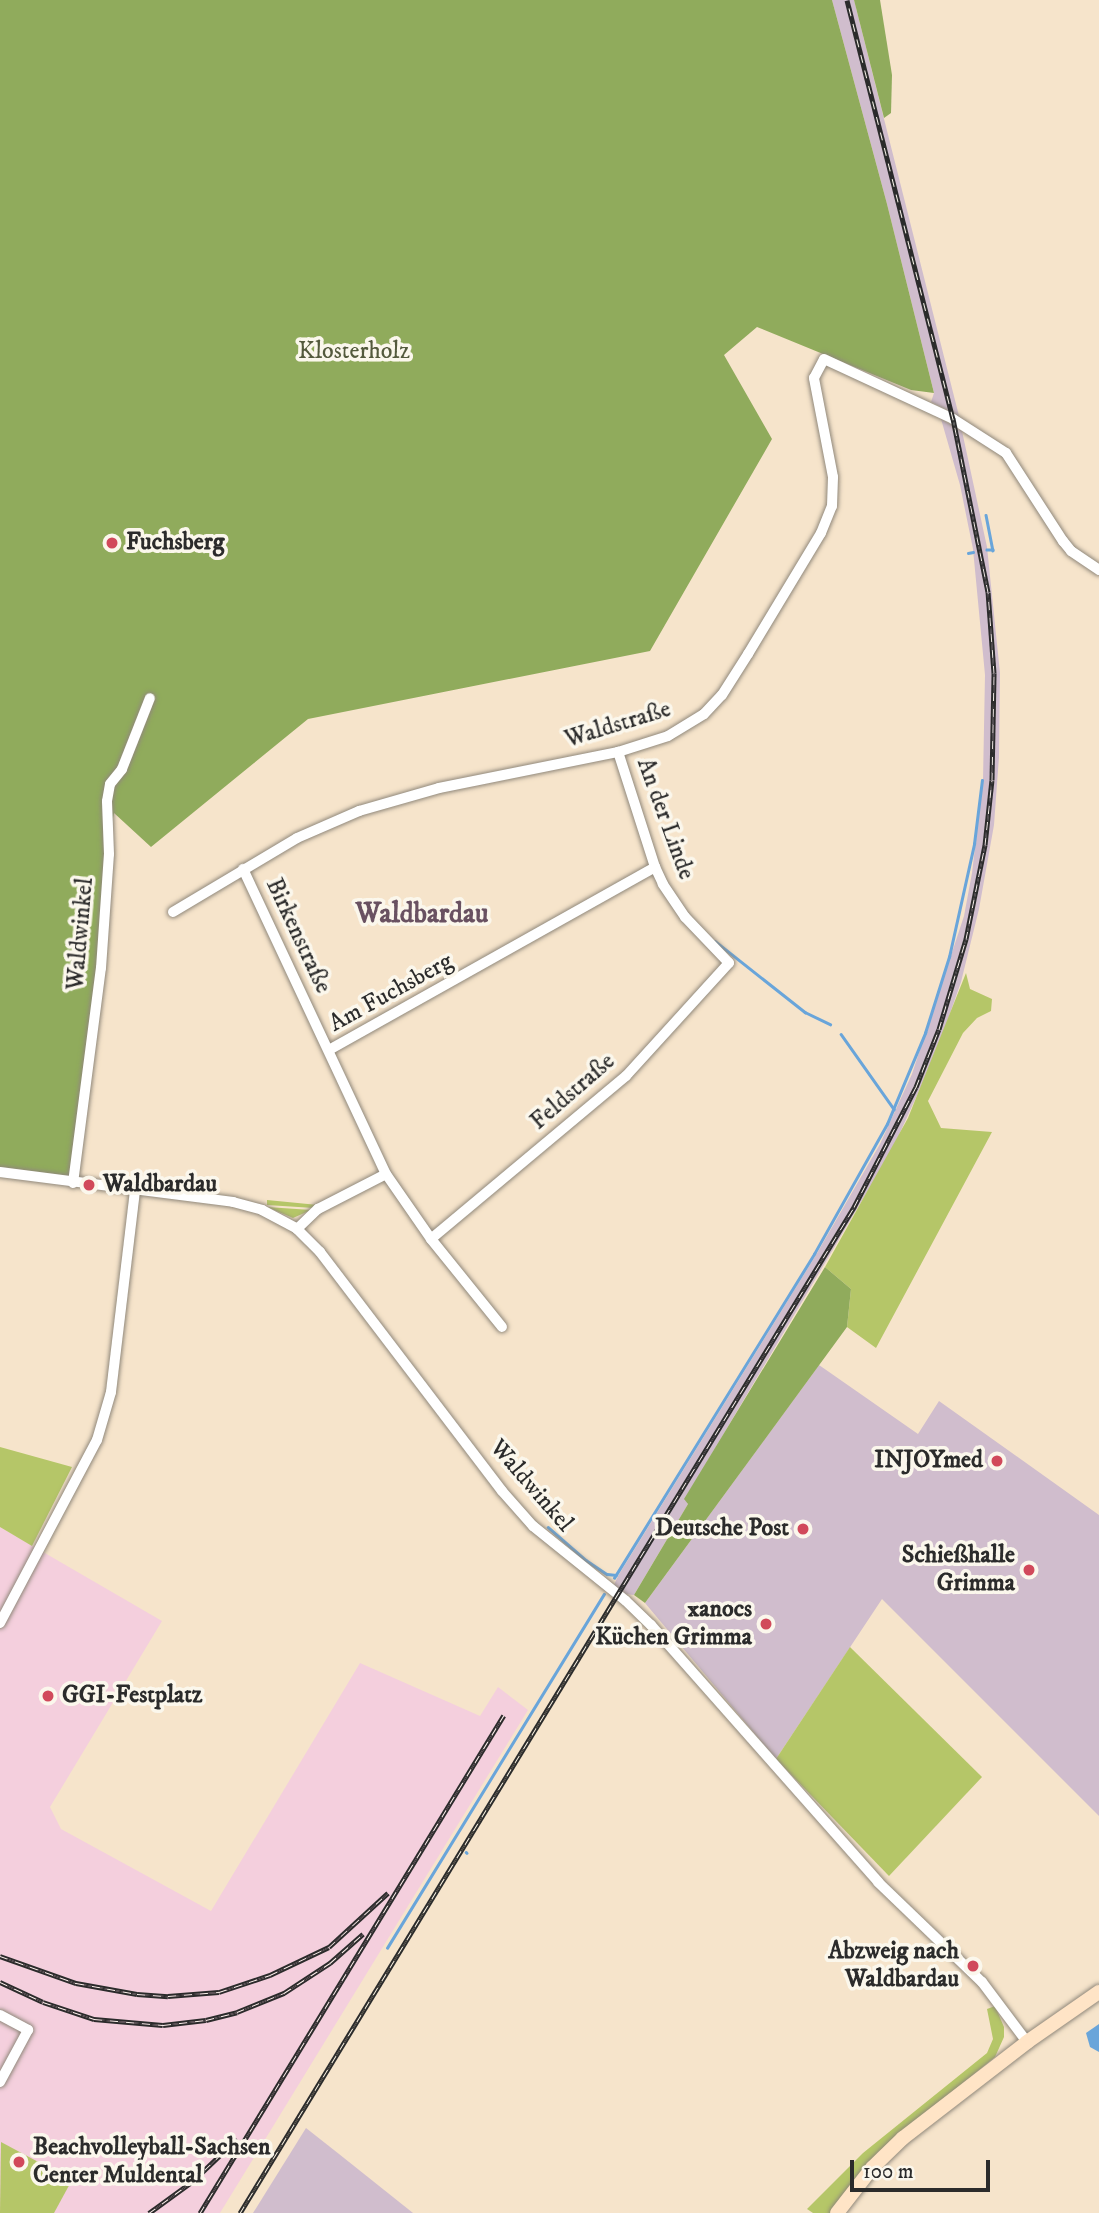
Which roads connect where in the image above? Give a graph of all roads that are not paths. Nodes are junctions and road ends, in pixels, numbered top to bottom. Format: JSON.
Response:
{"nodes":[{"id":1,"x":1099,"y":570,"type":"edge"},
{"id":2,"x":150,"y":698,"type":"dead end"},
{"id":3,"x":618,"y":752,"type":"junction"},
{"id":4,"x":655,"y":867,"type":"junction"},
{"id":5,"x":243,"y":869,"type":"junction"},
{"id":6,"x":173,"y":912,"type":"dead end"},
{"id":7,"x":729,"y":963,"type":"joint"},
{"id":8,"x":329,"y":1050,"type":"junction"},
{"id":9,"x":0,"y":1172,"type":"edge"},
{"id":10,"x":386,"y":1174,"type":"junction"},
{"id":11,"x":73,"y":1183,"type":"junction"},
{"id":12,"x":135,"y":1191,"type":"junction"},
{"id":13,"x":298,"y":1229,"type":"junction"},
{"id":14,"x":431,"y":1239,"type":"junction"},
{"id":15,"x":502,"y":1327,"type":"dead end"},
{"id":16,"x":0,"y":1623,"type":"edge"},
{"id":17,"x":1099,"y":1992,"type":"edge"},
{"id":18,"x":0,"y":2015,"type":"edge"},
{"id":19,"x":1027,"y":2042,"type":"junction"},
{"id":20,"x":0,"y":2082,"type":"edge"},
{"id":21,"x":837,"y":2213,"type":"edge"}],
"edges":[{"from":1,"to":3,"type":"street","name":"Waldstraße"},
{"from":2,"to":11,"type":"street","name":"Waldwinkel"},
{"from":3,"to":4,"type":"street","name":"An der Linde"},
{"from":3,"to":5,"type":"street","name":"Waldstraße"},
{"from":4,"to":7,"type":"street","name":"An der Linde"},
{"from":4,"to":8,"type":"street","name":"Am Fuchsberg"},
{"from":5,"to":6,"type":"street","name":"Waldstraße"},
{"from":5,"to":8,"type":"street","name":"Birkenstraße"},
{"from":7,"to":14,"type":"street","name":"Feldstraße"},
{"from":8,"to":10,"type":"street","name":"Birkenstraße"},
{"from":9,"to":11,"type":"street","name":"Waldwinkel"},
{"from":10,"to":13,"type":"street"},
{"from":10,"to":14,"type":"street","name":"Birkenstraße"},
{"from":11,"to":12,"type":"street","name":"Waldwinkel"},
{"from":12,"to":13,"type":"street","name":"Waldwinkel"},
{"from":12,"to":16,"type":"street"},
{"from":13,"to":19,"type":"street","name":"Waldwinkel"},
{"from":14,"to":15,"type":"street","name":"Birkenstraße"},
{"from":17,"to":19,"type":"main road"},
{"from":18,"to":20,"type":"street"},
{"from":19,"to":21,"type":"main road"}]}
